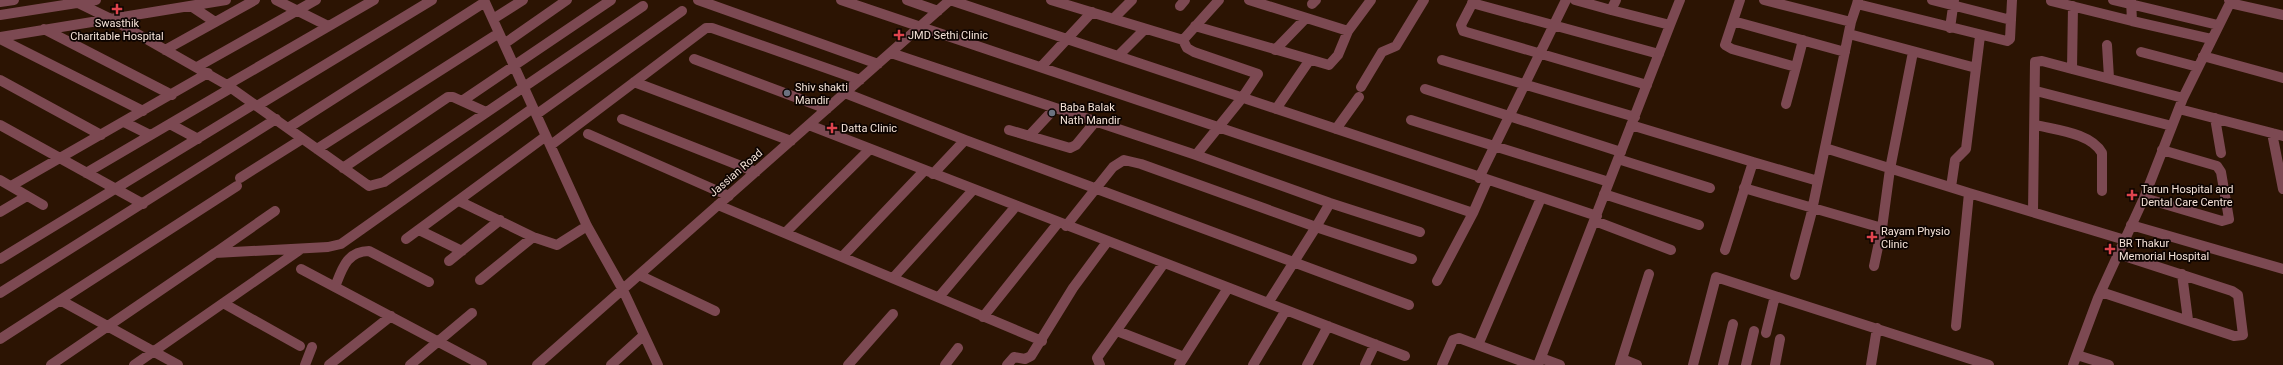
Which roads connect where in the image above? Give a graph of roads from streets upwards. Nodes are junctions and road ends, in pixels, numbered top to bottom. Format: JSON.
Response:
{"nodes":[{"id":1,"x":14,"y":0,"type":"edge"},
{"id":2,"x":96,"y":0,"type":"edge"},
{"id":3,"x":226,"y":0,"type":"edge"},
{"id":4,"x":255,"y":0,"type":"edge"},
{"id":5,"x":276,"y":0,"type":"edge"},
{"id":6,"x":316,"y":0,"type":"edge"},
{"id":7,"x":374,"y":0,"type":"edge"},
{"id":8,"x":432,"y":0,"type":"edge"},
{"id":9,"x":523,"y":0,"type":"edge"},
{"id":10,"x":567,"y":0,"type":"edge"},
{"id":11,"x":611,"y":0,"type":"edge"},
{"id":12,"x":698,"y":0,"type":"edge"},
{"id":13,"x":841,"y":0,"type":"edge"},
{"id":14,"x":907,"y":0,"type":"edge"},
{"id":15,"x":950,"y":0,"type":"edge"},
{"id":16,"x":1051,"y":0,"type":"edge"},
{"id":17,"x":1132,"y":0,"type":"edge"},
{"id":18,"x":1219,"y":0,"type":"edge"},
{"id":19,"x":1249,"y":0,"type":"edge"},
{"id":20,"x":1371,"y":0,"type":"edge"},
{"id":21,"x":1424,"y":0,"type":"edge"},
{"id":22,"x":1566,"y":0,"type":"edge"},
{"id":23,"x":1576,"y":0,"type":"edge"},
{"id":24,"x":1616,"y":0,"type":"edge"},
{"id":25,"x":1680,"y":0,"type":"edge"},
{"id":26,"x":1740,"y":0,"type":"edge"},
{"id":27,"x":1764,"y":0,"type":"edge"},
{"id":28,"x":1932,"y":0,"type":"edge"},
{"id":29,"x":2012,"y":0,"type":"edge"},
{"id":30,"x":2051,"y":0,"type":"edge"},
{"id":31,"x":2113,"y":0,"type":"edge"},
{"id":32,"x":75,"y":1,"type":"edge"},
{"id":33,"x":484,"y":1,"type":"edge"},
{"id":34,"x":2230,"y":1,"type":"edge"},
{"id":35,"x":0,"y":2,"type":"edge"},
{"id":36,"x":1473,"y":2,"type":"edge"},
{"id":37,"x":1858,"y":2,"type":"edge"},
{"id":38,"x":2131,"y":2,"type":"edge"},
{"id":39,"x":1070,"y":3,"type":"edge"},
{"id":40,"x":1953,"y":3,"type":"edge"},
{"id":41,"x":191,"y":6,"type":"junction"},
{"id":42,"x":643,"y":6,"type":"dead end"},
{"id":43,"x":2073,"y":6,"type":"junction"},
{"id":44,"x":1612,"y":10,"type":"junction"},
{"id":45,"x":297,"y":11,"type":"junction"},
{"id":46,"x":682,"y":11,"type":"dead end"},
{"id":47,"x":938,"y":11,"type":"junction"},
{"id":48,"x":1092,"y":12,"type":"junction"},
{"id":49,"x":0,"y":15,"type":"edge"},
{"id":50,"x":2283,"y":15,"type":"edge"},
{"id":51,"x":1306,"y":18,"type":"junction"},
{"id":52,"x":493,"y":19,"type":"junction"},
{"id":53,"x":1113,"y":19,"type":"junction"},
{"id":54,"x":113,"y":20,"type":"junction"},
{"id":55,"x":2011,"y":20,"type":"junction"},
{"id":56,"x":2132,"y":20,"type":"junction"},
{"id":57,"x":1732,"y":21,"type":"junction"},
{"id":58,"x":215,"y":22,"type":"junction"},
{"id":59,"x":1851,"y":22,"type":"junction"},
{"id":60,"x":1670,"y":25,"type":"junction"},
{"id":61,"x":2218,"y":25,"type":"junction"},
{"id":62,"x":328,"y":26,"type":"junction"},
{"id":63,"x":921,"y":26,"type":"junction"},
{"id":64,"x":1195,"y":26,"type":"junction"},
{"id":65,"x":1553,"y":26,"type":"junction"},
{"id":66,"x":1950,"y":28,"type":"junction"},
{"id":67,"x":44,"y":29,"type":"junction"},
{"id":68,"x":1145,"y":29,"type":"junction"},
{"id":69,"x":1348,"y":31,"type":"junction"},
{"id":70,"x":499,"y":33,"type":"junction"},
{"id":71,"x":1849,"y":34,"type":"junction"},
{"id":72,"x":1980,"y":36,"type":"junction"},
{"id":73,"x":0,"y":38,"type":"edge"},
{"id":74,"x":2211,"y":39,"type":"junction"},
{"id":75,"x":1067,"y":40,"type":"junction"},
{"id":76,"x":1183,"y":40,"type":"junction"},
{"id":77,"x":1804,"y":40,"type":"junction"},
{"id":78,"x":504,"y":44,"type":"junction"},
{"id":79,"x":2107,"y":45,"type":"dead end"},
{"id":80,"x":165,"y":50,"type":"junction"},
{"id":81,"x":1275,"y":50,"type":"junction"},
{"id":82,"x":1845,"y":52,"type":"junction"},
{"id":83,"x":1913,"y":52,"type":"junction"},
{"id":84,"x":2141,"y":52,"type":"dead end"},
{"id":85,"x":891,"y":53,"type":"junction"},
{"id":86,"x":1540,"y":53,"type":"junction"},
{"id":87,"x":1659,"y":54,"type":"junction"},
{"id":88,"x":1118,"y":56,"type":"junction"},
{"id":89,"x":2203,"y":56,"type":"junction"},
{"id":90,"x":694,"y":59,"type":"dead end"},
{"id":91,"x":1442,"y":60,"type":"dead end"},
{"id":92,"x":1309,"y":61,"type":"junction"},
{"id":93,"x":878,"y":64,"type":"junction"},
{"id":94,"x":514,"y":66,"type":"junction"},
{"id":95,"x":197,"y":67,"type":"junction"},
{"id":96,"x":1041,"y":67,"type":"junction"},
{"id":97,"x":1796,"y":67,"type":"junction"},
{"id":98,"x":2198,"y":67,"type":"junction"},
{"id":99,"x":1976,"y":68,"type":"junction"},
{"id":100,"x":2072,"y":69,"type":"junction"},
{"id":101,"x":208,"y":74,"type":"junction"},
{"id":102,"x":2108,"y":78,"type":"junction"},
{"id":103,"x":2283,"y":78,"type":"edge"},
{"id":104,"x":0,"y":80,"type":"edge"},
{"id":105,"x":860,"y":80,"type":"junction"},
{"id":106,"x":634,"y":82,"type":"junction"},
{"id":107,"x":1525,"y":84,"type":"junction"},
{"id":108,"x":1647,"y":85,"type":"junction"},
{"id":109,"x":229,"y":86,"type":"junction"},
{"id":110,"x":1425,"y":89,"type":"dead end"},
{"id":111,"x":523,"y":90,"type":"junction"},
{"id":112,"x":2036,"y":91,"type":"junction"},
{"id":113,"x":845,"y":93,"type":"junction"},
{"id":114,"x":172,"y":95,"type":"junction"},
{"id":115,"x":1242,"y":98,"type":"junction"},
{"id":116,"x":2183,"y":98,"type":"junction"},
{"id":117,"x":462,"y":101,"type":"junction"},
{"id":118,"x":1786,"y":104,"type":"dead end"},
{"id":119,"x":256,"y":105,"type":"junction"},
{"id":120,"x":1055,"y":108,"type":"junction"},
{"id":121,"x":827,"y":109,"type":"junction"},
{"id":122,"x":1276,"y":109,"type":"junction"},
{"id":123,"x":2179,"y":109,"type":"junction"},
{"id":124,"x":143,"y":111,"type":"junction"},
{"id":125,"x":535,"y":111,"type":"junction"},
{"id":126,"x":486,"y":112,"type":"junction"},
{"id":127,"x":1509,"y":116,"type":"junction"},
{"id":128,"x":2215,"y":118,"type":"junction"},
{"id":129,"x":276,"y":119,"type":"junction"},
{"id":130,"x":622,"y":119,"type":"dead end"},
{"id":131,"x":1411,"y":120,"type":"dead end"},
{"id":132,"x":1633,"y":121,"type":"junction"},
{"id":133,"x":124,"y":122,"type":"junction"},
{"id":134,"x":1095,"y":122,"type":"junction"},
{"id":135,"x":170,"y":124,"type":"junction"},
{"id":136,"x":0,"y":125,"type":"edge"},
{"id":137,"x":809,"y":125,"type":"junction"},
{"id":138,"x":2036,"y":125,"type":"junction"},
{"id":139,"x":2172,"y":126,"type":"junction"},
{"id":140,"x":1219,"y":127,"type":"junction"},
{"id":141,"x":288,"y":128,"type":"junction"},
{"id":142,"x":1336,"y":129,"type":"junction"},
{"id":143,"x":1009,"y":130,"type":"dead end"},
{"id":144,"x":2272,"y":133,"type":"junction"},
{"id":145,"x":588,"y":134,"type":"dead end"},
{"id":146,"x":101,"y":135,"type":"junction"},
{"id":147,"x":150,"y":136,"type":"junction"},
{"id":148,"x":1029,"y":136,"type":"junction"},
{"id":149,"x":2283,"y":136,"type":"edge"},
{"id":150,"x":302,"y":138,"type":"junction"},
{"id":151,"x":198,"y":139,"type":"junction"},
{"id":152,"x":965,"y":140,"type":"junction"},
{"id":153,"x":549,"y":141,"type":"junction"},
{"id":154,"x":791,"y":141,"type":"junction"},
{"id":155,"x":1494,"y":146,"type":"junction"},
{"id":156,"x":1825,"y":148,"type":"junction"},
{"id":157,"x":317,"y":149,"type":"junction"},
{"id":158,"x":870,"y":149,"type":"junction"},
{"id":159,"x":2162,"y":150,"type":"junction"},
{"id":160,"x":2221,"y":153,"type":"dead end"},
{"id":161,"x":1620,"y":155,"type":"junction"},
{"id":162,"x":1196,"y":156,"type":"junction"},
{"id":163,"x":60,"y":159,"type":"junction"},
{"id":164,"x":1753,"y":162,"type":"junction"},
{"id":165,"x":343,"y":168,"type":"junction"},
{"id":166,"x":1890,"y":169,"type":"junction"},
{"id":167,"x":756,"y":172,"type":"junction"},
{"id":168,"x":929,"y":172,"type":"junction"},
{"id":169,"x":86,"y":173,"type":"junction"},
{"id":170,"x":0,"y":180,"type":"edge"},
{"id":171,"x":1483,"y":180,"type":"junction"},
{"id":172,"x":1818,"y":181,"type":"junction"},
{"id":173,"x":1609,"y":182,"type":"junction"},
{"id":174,"x":11,"y":186,"type":"junction"},
{"id":175,"x":1951,"y":187,"type":"junction"},
{"id":176,"x":1097,"y":188,"type":"junction"},
{"id":177,"x":1710,"y":188,"type":"dead end"},
{"id":178,"x":1744,"y":188,"type":"junction"},
{"id":179,"x":116,"y":189,"type":"junction"},
{"id":180,"x":2283,"y":189,"type":"edge"},
{"id":181,"x":973,"y":190,"type":"junction"},
{"id":182,"x":2102,"y":191,"type":"dead end"},
{"id":183,"x":1969,"y":192,"type":"junction"},
{"id":184,"x":1604,"y":194,"type":"junction"},
{"id":185,"x":27,"y":196,"type":"junction"},
{"id":186,"x":729,"y":196,"type":"junction"},
{"id":187,"x":1541,"y":198,"type":"junction"},
{"id":188,"x":2144,"y":198,"type":"junction"},
{"id":189,"x":459,"y":201,"type":"junction"},
{"id":190,"x":1330,"y":203,"type":"junction"},
{"id":191,"x":143,"y":204,"type":"junction"},
{"id":192,"x":43,"y":205,"type":"dead end"},
{"id":193,"x":718,"y":205,"type":"junction"},
{"id":194,"x":1016,"y":206,"type":"junction"},
{"id":195,"x":1813,"y":208,"type":"junction"},
{"id":196,"x":275,"y":211,"type":"dead end"},
{"id":197,"x":0,"y":212,"type":"edge"},
{"id":198,"x":2033,"y":212,"type":"junction"},
{"id":199,"x":1473,"y":213,"type":"junction"},
{"id":200,"x":1596,"y":218,"type":"junction"},
{"id":201,"x":500,"y":220,"type":"junction"},
{"id":202,"x":1062,"y":224,"type":"junction"},
{"id":203,"x":1699,"y":225,"type":"dead end"},
{"id":204,"x":2131,"y":225,"type":"junction"},
{"id":205,"x":588,"y":226,"type":"junction"},
{"id":206,"x":1316,"y":227,"type":"junction"},
{"id":207,"x":1882,"y":228,"type":"junction"},
{"id":208,"x":419,"y":230,"type":"junction"},
{"id":209,"x":786,"y":232,"type":"junction"},
{"id":210,"x":1420,"y":232,"type":"dead end"},
{"id":211,"x":533,"y":237,"type":"junction"},
{"id":212,"x":406,"y":239,"type":"dead end"},
{"id":213,"x":2125,"y":240,"type":"junction"},
{"id":214,"x":1107,"y":242,"type":"junction"},
{"id":215,"x":302,"y":249,"type":"junction"},
{"id":216,"x":1671,"y":250,"type":"dead end"},
{"id":217,"x":1725,"y":250,"type":"dead end"},
{"id":218,"x":462,"y":251,"type":"junction"},
{"id":219,"x":215,"y":253,"type":"junction"},
{"id":220,"x":2118,"y":254,"type":"junction"},
{"id":221,"x":843,"y":256,"type":"junction"},
{"id":222,"x":0,"y":259,"type":"edge"},
{"id":223,"x":1412,"y":259,"type":"dead end"},
{"id":224,"x":449,"y":261,"type":"dead end"},
{"id":225,"x":1164,"y":262,"type":"junction"},
{"id":226,"x":1293,"y":262,"type":"junction"},
{"id":227,"x":1874,"y":266,"type":"dead end"},
{"id":228,"x":301,"y":269,"type":"dead end"},
{"id":229,"x":2283,"y":269,"type":"edge"},
{"id":230,"x":1649,"y":274,"type":"dead end"},
{"id":231,"x":2182,"y":274,"type":"junction"},
{"id":232,"x":640,"y":275,"type":"junction"},
{"id":233,"x":1795,"y":275,"type":"dead end"},
{"id":234,"x":893,"y":278,"type":"junction"},
{"id":235,"x":480,"y":280,"type":"dead end"},
{"id":236,"x":1437,"y":281,"type":"dead end"},
{"id":237,"x":429,"y":282,"type":"dead end"},
{"id":238,"x":335,"y":287,"type":"junction"},
{"id":239,"x":1228,"y":288,"type":"junction"},
{"id":240,"x":623,"y":290,"type":"junction"},
{"id":241,"x":2101,"y":292,"type":"junction"},
{"id":242,"x":0,"y":293,"type":"edge"},
{"id":243,"x":1774,"y":296,"type":"junction"},
{"id":244,"x":938,"y":297,"type":"junction"},
{"id":245,"x":60,"y":300,"type":"junction"},
{"id":246,"x":223,"y":303,"type":"junction"},
{"id":247,"x":1268,"y":303,"type":"junction"},
{"id":248,"x":1410,"y":305,"type":"dead end"},
{"id":249,"x":1286,"y":310,"type":"junction"},
{"id":250,"x":715,"y":311,"type":"dead end"},
{"id":251,"x":472,"y":313,"type":"dead end"},
{"id":252,"x":893,"y":314,"type":"dead end"},
{"id":253,"x":391,"y":316,"type":"junction"},
{"id":254,"x":983,"y":317,"type":"junction"},
{"id":255,"x":2188,"y":320,"type":"junction"},
{"id":256,"x":1733,"y":324,"type":"dead end"},
{"id":257,"x":1328,"y":326,"type":"junction"},
{"id":258,"x":1956,"y":326,"type":"dead end"},
{"id":259,"x":106,"y":327,"type":"junction"},
{"id":260,"x":1877,"y":328,"type":"junction"},
{"id":261,"x":1117,"y":331,"type":"junction"},
{"id":262,"x":1754,"y":331,"type":"dead end"},
{"id":263,"x":1766,"y":333,"type":"dead end"},
{"id":264,"x":644,"y":335,"type":"junction"},
{"id":265,"x":0,"y":339,"type":"edge"},
{"id":266,"x":1780,"y":339,"type":"dead end"},
{"id":267,"x":1042,"y":341,"type":"junction"},
{"id":268,"x":438,"y":342,"type":"junction"},
{"id":269,"x":1375,"y":344,"type":"junction"},
{"id":270,"x":1478,"y":345,"type":"junction"},
{"id":271,"x":300,"y":346,"type":"dead end"},
{"id":272,"x":312,"y":348,"type":"dead end"},
{"id":273,"x":958,"y":348,"type":"dead end"},
{"id":274,"x":152,"y":352,"type":"junction"},
{"id":275,"x":1405,"y":356,"type":"dead end"},
{"id":276,"x":2075,"y":360,"type":"edge"},
{"id":277,"x":1182,"y":361,"type":"edge"},
{"id":278,"x":1621,"y":362,"type":"edge"},
{"id":279,"x":1537,"y":363,"type":"edge"},
{"id":280,"x":478,"y":364,"type":"edge"},
{"id":281,"x":51,"y":365,"type":"edge"},
{"id":282,"x":134,"y":365,"type":"edge"},
{"id":283,"x":178,"y":365,"type":"edge"},
{"id":284,"x":305,"y":365,"type":"edge"},
{"id":285,"x":329,"y":365,"type":"edge"},
{"id":286,"x":410,"y":365,"type":"edge"},
{"id":287,"x":538,"y":365,"type":"edge"},
{"id":288,"x":611,"y":365,"type":"edge"},
{"id":289,"x":658,"y":365,"type":"edge"},
{"id":290,"x":848,"y":365,"type":"edge"},
{"id":291,"x":945,"y":365,"type":"edge"},
{"id":292,"x":1007,"y":365,"type":"edge"},
{"id":293,"x":1100,"y":365,"type":"edge"},
{"id":294,"x":1254,"y":365,"type":"edge"},
{"id":295,"x":1307,"y":365,"type":"edge"},
{"id":296,"x":1365,"y":365,"type":"edge"},
{"id":297,"x":1442,"y":365,"type":"edge"},
{"id":298,"x":1560,"y":365,"type":"edge"},
{"id":299,"x":1637,"y":365,"type":"edge"},
{"id":300,"x":1693,"y":365,"type":"edge"},
{"id":301,"x":1723,"y":365,"type":"edge"},
{"id":302,"x":1746,"y":365,"type":"edge"},
{"id":303,"x":1775,"y":365,"type":"edge"},
{"id":304,"x":1871,"y":365,"type":"edge"},
{"id":305,"x":1989,"y":365,"type":"edge"},
{"id":306,"x":2109,"y":365,"type":"edge"}],
"edges":[{"from":1,"to":35,"type":"street"},
{"from":2,"to":32,"type":"street"},
{"from":3,"to":41,"type":"street"},
{"from":4,"to":58,"type":"street"},
{"from":5,"to":45,"type":"street"},
{"from":6,"to":45,"type":"street"},
{"from":7,"to":62,"type":"street"},
{"from":8,"to":119,"type":"street"},
{"from":9,"to":52,"type":"street"},
{"from":10,"to":78,"type":"street"},
{"from":11,"to":94,"type":"street"},
{"from":12,"to":93,"type":"street"},
{"from":13,"to":63,"type":"street"},
{"from":14,"to":47,"type":"street"},
{"from":15,"to":47,"type":"street","name":"Jassian Road"},
{"from":15,"to":75,"type":"street"},
{"from":16,"to":39,"type":"street"},
{"from":17,"to":53,"type":"street"},
{"from":18,"to":64,"type":"street"},
{"from":19,"to":51,"type":"street"},
{"from":20,"to":69,"type":"street"},
{"from":21,"to":142,"type":"street"},
{"from":22,"to":65,"type":"street"},
{"from":23,"to":44,"type":"street"},
{"from":24,"to":44,"type":"street"},
{"from":25,"to":60,"type":"street"},
{"from":26,"to":57,"type":"street"},
{"from":27,"to":59,"type":"street"},
{"from":28,"to":40,"type":"street"},
{"from":29,"to":55,"type":"street"},
{"from":30,"to":43,"type":"street"},
{"from":31,"to":38,"type":"street"},
{"from":32,"to":49,"type":"street"},
{"from":32,"to":54,"type":"street"},
{"from":33,"to":52,"type":"street"},
{"from":33,"to":141,"type":"street"},
{"from":34,"to":50,"type":"street"},
{"from":34,"to":61,"type":"street"},
{"from":36,"to":65,"type":"street"},
{"from":36,"to":86,"type":"street"},
{"from":37,"to":59,"type":"street"},
{"from":37,"to":66,"type":"street"},
{"from":38,"to":56,"type":"street"},
{"from":38,"to":61,"type":"street"},
{"from":39,"to":48,"type":"street"},
{"from":40,"to":55,"type":"street"},
{"from":40,"to":66,"type":"street"},
{"from":41,"to":54,"type":"street"},
{"from":41,"to":58,"type":"street"},
{"from":42,"to":111,"type":"street"},
{"from":43,"to":56,"type":"street"},
{"from":43,"to":100,"type":"street"},
{"from":44,"to":60,"type":"street"},
{"from":45,"to":62,"type":"street"},
{"from":45,"to":95,"type":"street"},
{"from":46,"to":125,"type":"street"},
{"from":47,"to":63,"type":"street","name":"Jassian Road"},
{"from":48,"to":53,"type":"street"},
{"from":48,"to":75,"type":"street"},
{"from":51,"to":69,"type":"street"},
{"from":51,"to":81,"type":"street"},
{"from":52,"to":70,"type":"street"},
{"from":53,"to":68,"type":"street"},
{"from":54,"to":67,"type":"street"},
{"from":54,"to":80,"type":"street"},
{"from":55,"to":72,"type":"street"},
{"from":56,"to":74,"type":"street"},
{"from":57,"to":77,"type":"street"},
{"from":57,"to":97,"type":"street"},
{"from":58,"to":80,"type":"street"},
{"from":59,"to":71,"type":"street"},
{"from":60,"to":87,"type":"street"},
{"from":61,"to":74,"type":"street"},
{"from":62,"to":109,"type":"street"},
{"from":63,"to":85,"type":"street","name":"Jassian Road"},
{"from":63,"to":96,"type":"street"},
{"from":64,"to":76,"type":"street"},
{"from":64,"to":81,"type":"street"},
{"from":65,"to":86,"type":"street"},
{"from":65,"to":87,"type":"street"},
{"from":66,"to":72,"type":"street"},
{"from":67,"to":73,"type":"street"},
{"from":67,"to":114,"type":"street"},
{"from":68,"to":76,"type":"street"},
{"from":68,"to":88,"type":"street"},
{"from":69,"to":92,"type":"street"},
{"from":70,"to":78,"type":"street"},
{"from":70,"to":157,"type":"street"},
{"from":71,"to":82,"type":"street"},
{"from":71,"to":83,"type":"street"},
{"from":72,"to":99,"type":"street"},
{"from":73,"to":124,"type":"street"},
{"from":74,"to":89,"type":"street"},
{"from":75,"to":88,"type":"street"},
{"from":75,"to":96,"type":"street"},
{"from":76,"to":115,"type":"street"},
{"from":77,"to":82,"type":"street"},
{"from":77,"to":97,"type":"street"},
{"from":78,"to":94,"type":"street"},
{"from":79,"to":102,"type":"street"},
{"from":80,"to":95,"type":"street"},
{"from":81,"to":92,"type":"street"},
{"from":82,"to":156,"type":"street"},
{"from":83,"to":99,"type":"street"},
{"from":83,"to":166,"type":"street"},
{"from":84,"to":98,"type":"street"},
{"from":85,"to":93,"type":"street","name":"Jassian Road"},
{"from":85,"to":120,"type":"street"},
{"from":86,"to":107,"type":"street"},
{"from":86,"to":108,"type":"street"},
{"from":87,"to":108,"type":"street"},
{"from":88,"to":115,"type":"street"},
{"from":89,"to":98,"type":"street"},
{"from":89,"to":103,"type":"street"},
{"from":90,"to":121,"type":"street"},
{"from":91,"to":107,"type":"street"},
{"from":92,"to":122,"type":"street"},
{"from":93,"to":105,"type":"street","name":"Jassian Road"},
{"from":94,"to":111,"type":"street"},
{"from":94,"to":117,"type":"street"},
{"from":95,"to":101,"type":"street"},
{"from":96,"to":140,"type":"street"},
{"from":97,"to":118,"type":"street"},
{"from":98,"to":116,"type":"street"},
{"from":99,"to":175,"type":"street"},
{"from":100,"to":102,"type":"street"},
{"from":100,"to":112,"type":"street"},
{"from":101,"to":109,"type":"street"},
{"from":101,"to":114,"type":"street"},
{"from":102,"to":116,"type":"street"},
{"from":104,"to":146,"type":"street"},
{"from":105,"to":106,"type":"street"},
{"from":105,"to":113,"type":"street","name":"Jassian Road"},
{"from":106,"to":153,"type":"street"},
{"from":106,"to":154,"type":"street"},
{"from":107,"to":127,"type":"street"},
{"from":107,"to":132,"type":"street"},
{"from":108,"to":132,"type":"street"},
{"from":109,"to":119,"type":"street"},
{"from":109,"to":135,"type":"street"},
{"from":110,"to":127,"type":"street"},
{"from":111,"to":125,"type":"street"},
{"from":111,"to":126,"type":"street"},
{"from":112,"to":138,"type":"street"},
{"from":112,"to":139,"type":"street"},
{"from":113,"to":121,"type":"street","name":"Jassian Road"},
{"from":113,"to":152,"type":"street"},
{"from":114,"to":124,"type":"street"},
{"from":115,"to":122,"type":"street"},
{"from":115,"to":140,"type":"street"},
{"from":116,"to":123,"type":"street"},
{"from":117,"to":126,"type":"street"},
{"from":117,"to":165,"type":"street"},
{"from":119,"to":129,"type":"street"},
{"from":119,"to":151,"type":"street"},
{"from":120,"to":134,"type":"street"},
{"from":120,"to":148,"type":"street"},
{"from":121,"to":137,"type":"street","name":"Jassian Road"},
{"from":122,"to":142,"type":"street"},
{"from":123,"to":128,"type":"street"},
{"from":123,"to":139,"type":"street"},
{"from":124,"to":133,"type":"street"},
{"from":125,"to":153,"type":"street"},
{"from":125,"to":215,"type":"street"},
{"from":126,"to":165,"type":"street"},
{"from":127,"to":155,"type":"street"},
{"from":127,"to":161,"type":"street"},
{"from":128,"to":144,"type":"street"},
{"from":128,"to":160,"type":"street"},
{"from":129,"to":141,"type":"street"},
{"from":129,"to":191,"type":"street"},
{"from":130,"to":167,"type":"street"},
{"from":131,"to":155,"type":"street"},
{"from":132,"to":161,"type":"street"},
{"from":132,"to":164,"type":"street"},
{"from":133,"to":146,"type":"street"},
{"from":133,"to":147,"type":"street"},
{"from":134,"to":148,"type":"street"},
{"from":134,"to":162,"type":"street"},
{"from":135,"to":147,"type":"street"},
{"from":135,"to":151,"type":"street"},
{"from":136,"to":163,"type":"street"},
{"from":137,"to":154,"type":"street","name":"Jassian Road"},
{"from":137,"to":158,"type":"street"},
{"from":138,"to":182,"type":"street"},
{"from":138,"to":198,"type":"street"},
{"from":139,"to":159,"type":"street"},
{"from":140,"to":162,"type":"street"},
{"from":140,"to":199,"type":"street"},
{"from":141,"to":150,"type":"street"},
{"from":142,"to":171,"type":"street"},
{"from":143,"to":148,"type":"street"},
{"from":144,"to":149,"type":"street"},
{"from":144,"to":180,"type":"street"},
{"from":145,"to":186,"type":"street"},
{"from":146,"to":163,"type":"street"},
{"from":147,"to":169,"type":"street"},
{"from":150,"to":157,"type":"street"},
{"from":150,"to":245,"type":"street"},
{"from":151,"to":179,"type":"street"},
{"from":152,"to":168,"type":"street"},
{"from":152,"to":176,"type":"street"},
{"from":153,"to":189,"type":"street"},
{"from":153,"to":205,"type":"street"},
{"from":154,"to":167,"type":"street","name":"Jassian Road"},
{"from":155,"to":171,"type":"street"},
{"from":155,"to":173,"type":"street"},
{"from":156,"to":166,"type":"street"},
{"from":156,"to":172,"type":"street"},
{"from":157,"to":165,"type":"street"},
{"from":158,"to":168,"type":"street"},
{"from":158,"to":209,"type":"street"},
{"from":159,"to":188,"type":"street"},
{"from":159,"to":188,"type":"street"},
{"from":161,"to":173,"type":"street"},
{"from":161,"to":177,"type":"street"},
{"from":162,"to":190,"type":"street"},
{"from":163,"to":169,"type":"street"},
{"from":163,"to":174,"type":"street"},
{"from":164,"to":172,"type":"street"},
{"from":164,"to":178,"type":"street"},
{"from":166,"to":175,"type":"street"},
{"from":166,"to":207,"type":"street"},
{"from":167,"to":186,"type":"street","name":"Jassian Road"},
{"from":168,"to":181,"type":"street"},
{"from":168,"to":221,"type":"street"},
{"from":169,"to":179,"type":"street"},
{"from":170,"to":174,"type":"street"},
{"from":171,"to":187,"type":"street"},
{"from":171,"to":199,"type":"street"},
{"from":172,"to":195,"type":"street"},
{"from":173,"to":184,"type":"street"},
{"from":174,"to":185,"type":"street"},
{"from":175,"to":183,"type":"street"},
{"from":176,"to":202,"type":"street"},
{"from":176,"to":206,"type":"street"},
{"from":176,"to":226,"type":"street"},
{"from":178,"to":195,"type":"street"},
{"from":178,"to":217,"type":"street"},
{"from":179,"to":191,"type":"street"},
{"from":179,"to":222,"type":"street"},
{"from":181,"to":194,"type":"street"},
{"from":181,"to":234,"type":"street"},
{"from":183,"to":198,"type":"street"},
{"from":183,"to":258,"type":"street"},
{"from":184,"to":200,"type":"street"},
{"from":184,"to":203,"type":"street"},
{"from":185,"to":192,"type":"street"},
{"from":185,"to":197,"type":"street"},
{"from":186,"to":193,"type":"street","name":"Jassian Road"},
{"from":187,"to":200,"type":"street"},
{"from":187,"to":270,"type":"street"},
{"from":188,"to":204,"type":"street"},
{"from":189,"to":201,"type":"street"},
{"from":189,"to":208,"type":"street"},
{"from":190,"to":206,"type":"street"},
{"from":190,"to":210,"type":"street"},
{"from":191,"to":242,"type":"street"},
{"from":193,"to":209,"type":"street"},
{"from":193,"to":232,"type":"street","name":"Jassian Road"},
{"from":194,"to":202,"type":"street"},
{"from":194,"to":244,"type":"street"},
{"from":195,"to":207,"type":"street"},
{"from":195,"to":233,"type":"street"},
{"from":196,"to":219,"type":"street"},
{"from":198,"to":213,"type":"street"},
{"from":199,"to":236,"type":"street"},
{"from":200,"to":216,"type":"street"},
{"from":200,"to":279,"type":"street"},
{"from":201,"to":211,"type":"street"},
{"from":201,"to":218,"type":"street"},
{"from":202,"to":214,"type":"street"},
{"from":202,"to":254,"type":"street"},
{"from":204,"to":213,"type":"street"},
{"from":204,"to":229,"type":"street"},
{"from":205,"to":211,"type":"street"},
{"from":205,"to":240,"type":"street"},
{"from":206,"to":223,"type":"street"},
{"from":206,"to":226,"type":"street"},
{"from":207,"to":227,"type":"street"},
{"from":208,"to":212,"type":"street"},
{"from":208,"to":218,"type":"street"},
{"from":209,"to":221,"type":"street"},
{"from":211,"to":235,"type":"street"},
{"from":213,"to":220,"type":"street"},
{"from":214,"to":225,"type":"street"},
{"from":214,"to":267,"type":"street"},
{"from":215,"to":219,"type":"street"},
{"from":215,"to":246,"type":"street"},
{"from":218,"to":224,"type":"street"},
{"from":219,"to":259,"type":"street"},
{"from":220,"to":231,"type":"street"},
{"from":220,"to":241,"type":"street"},
{"from":221,"to":234,"type":"street"},
{"from":225,"to":239,"type":"street"},
{"from":225,"to":261,"type":"street"},
{"from":226,"to":247,"type":"street"},
{"from":226,"to":248,"type":"street"},
{"from":228,"to":238,"type":"street"},
{"from":230,"to":278,"type":"street"},
{"from":231,"to":255,"type":"street"},
{"from":231,"to":255,"type":"street"},
{"from":232,"to":240,"type":"street","name":"Jassian Road"},
{"from":232,"to":250,"type":"street"},
{"from":234,"to":244,"type":"street"},
{"from":237,"to":238,"type":"street"},
{"from":238,"to":253,"type":"street"},
{"from":239,"to":247,"type":"street"},
{"from":239,"to":277,"type":"street"},
{"from":240,"to":264,"type":"street"},
{"from":240,"to":287,"type":"street","name":"Jassian Road"},
{"from":241,"to":255,"type":"street"},
{"from":241,"to":276,"type":"street"},
{"from":243,"to":260,"type":"street"},
{"from":243,"to":263,"type":"street"},
{"from":243,"to":300,"type":"street"},
{"from":244,"to":254,"type":"street"},
{"from":245,"to":259,"type":"street"},
{"from":245,"to":265,"type":"street"},
{"from":246,"to":271,"type":"street"},
{"from":246,"to":274,"type":"street"},
{"from":247,"to":249,"type":"street"},
{"from":249,"to":257,"type":"street"},
{"from":249,"to":294,"type":"street"},
{"from":251,"to":268,"type":"street"},
{"from":252,"to":290,"type":"street"},
{"from":253,"to":268,"type":"street"},
{"from":253,"to":285,"type":"street"},
{"from":254,"to":267,"type":"street"},
{"from":256,"to":301,"type":"street"},
{"from":257,"to":269,"type":"street"},
{"from":257,"to":295,"type":"street"},
{"from":259,"to":274,"type":"street"},
{"from":259,"to":281,"type":"street"},
{"from":260,"to":304,"type":"street"},
{"from":260,"to":305,"type":"street"},
{"from":261,"to":277,"type":"street"},
{"from":261,"to":293,"type":"street"},
{"from":262,"to":302,"type":"street"},
{"from":264,"to":288,"type":"street"},
{"from":264,"to":289,"type":"street"},
{"from":266,"to":303,"type":"street"},
{"from":267,"to":292,"type":"street"},
{"from":268,"to":280,"type":"street"},
{"from":268,"to":286,"type":"street"},
{"from":269,"to":275,"type":"street"},
{"from":269,"to":296,"type":"street"},
{"from":270,"to":279,"type":"street"},
{"from":270,"to":297,"type":"street"},
{"from":272,"to":284,"type":"street"},
{"from":273,"to":291,"type":"street"},
{"from":274,"to":282,"type":"street"},
{"from":274,"to":283,"type":"street"},
{"from":276,"to":306,"type":"street"},
{"from":278,"to":299,"type":"street"},
{"from":279,"to":298,"type":"street"}]}
